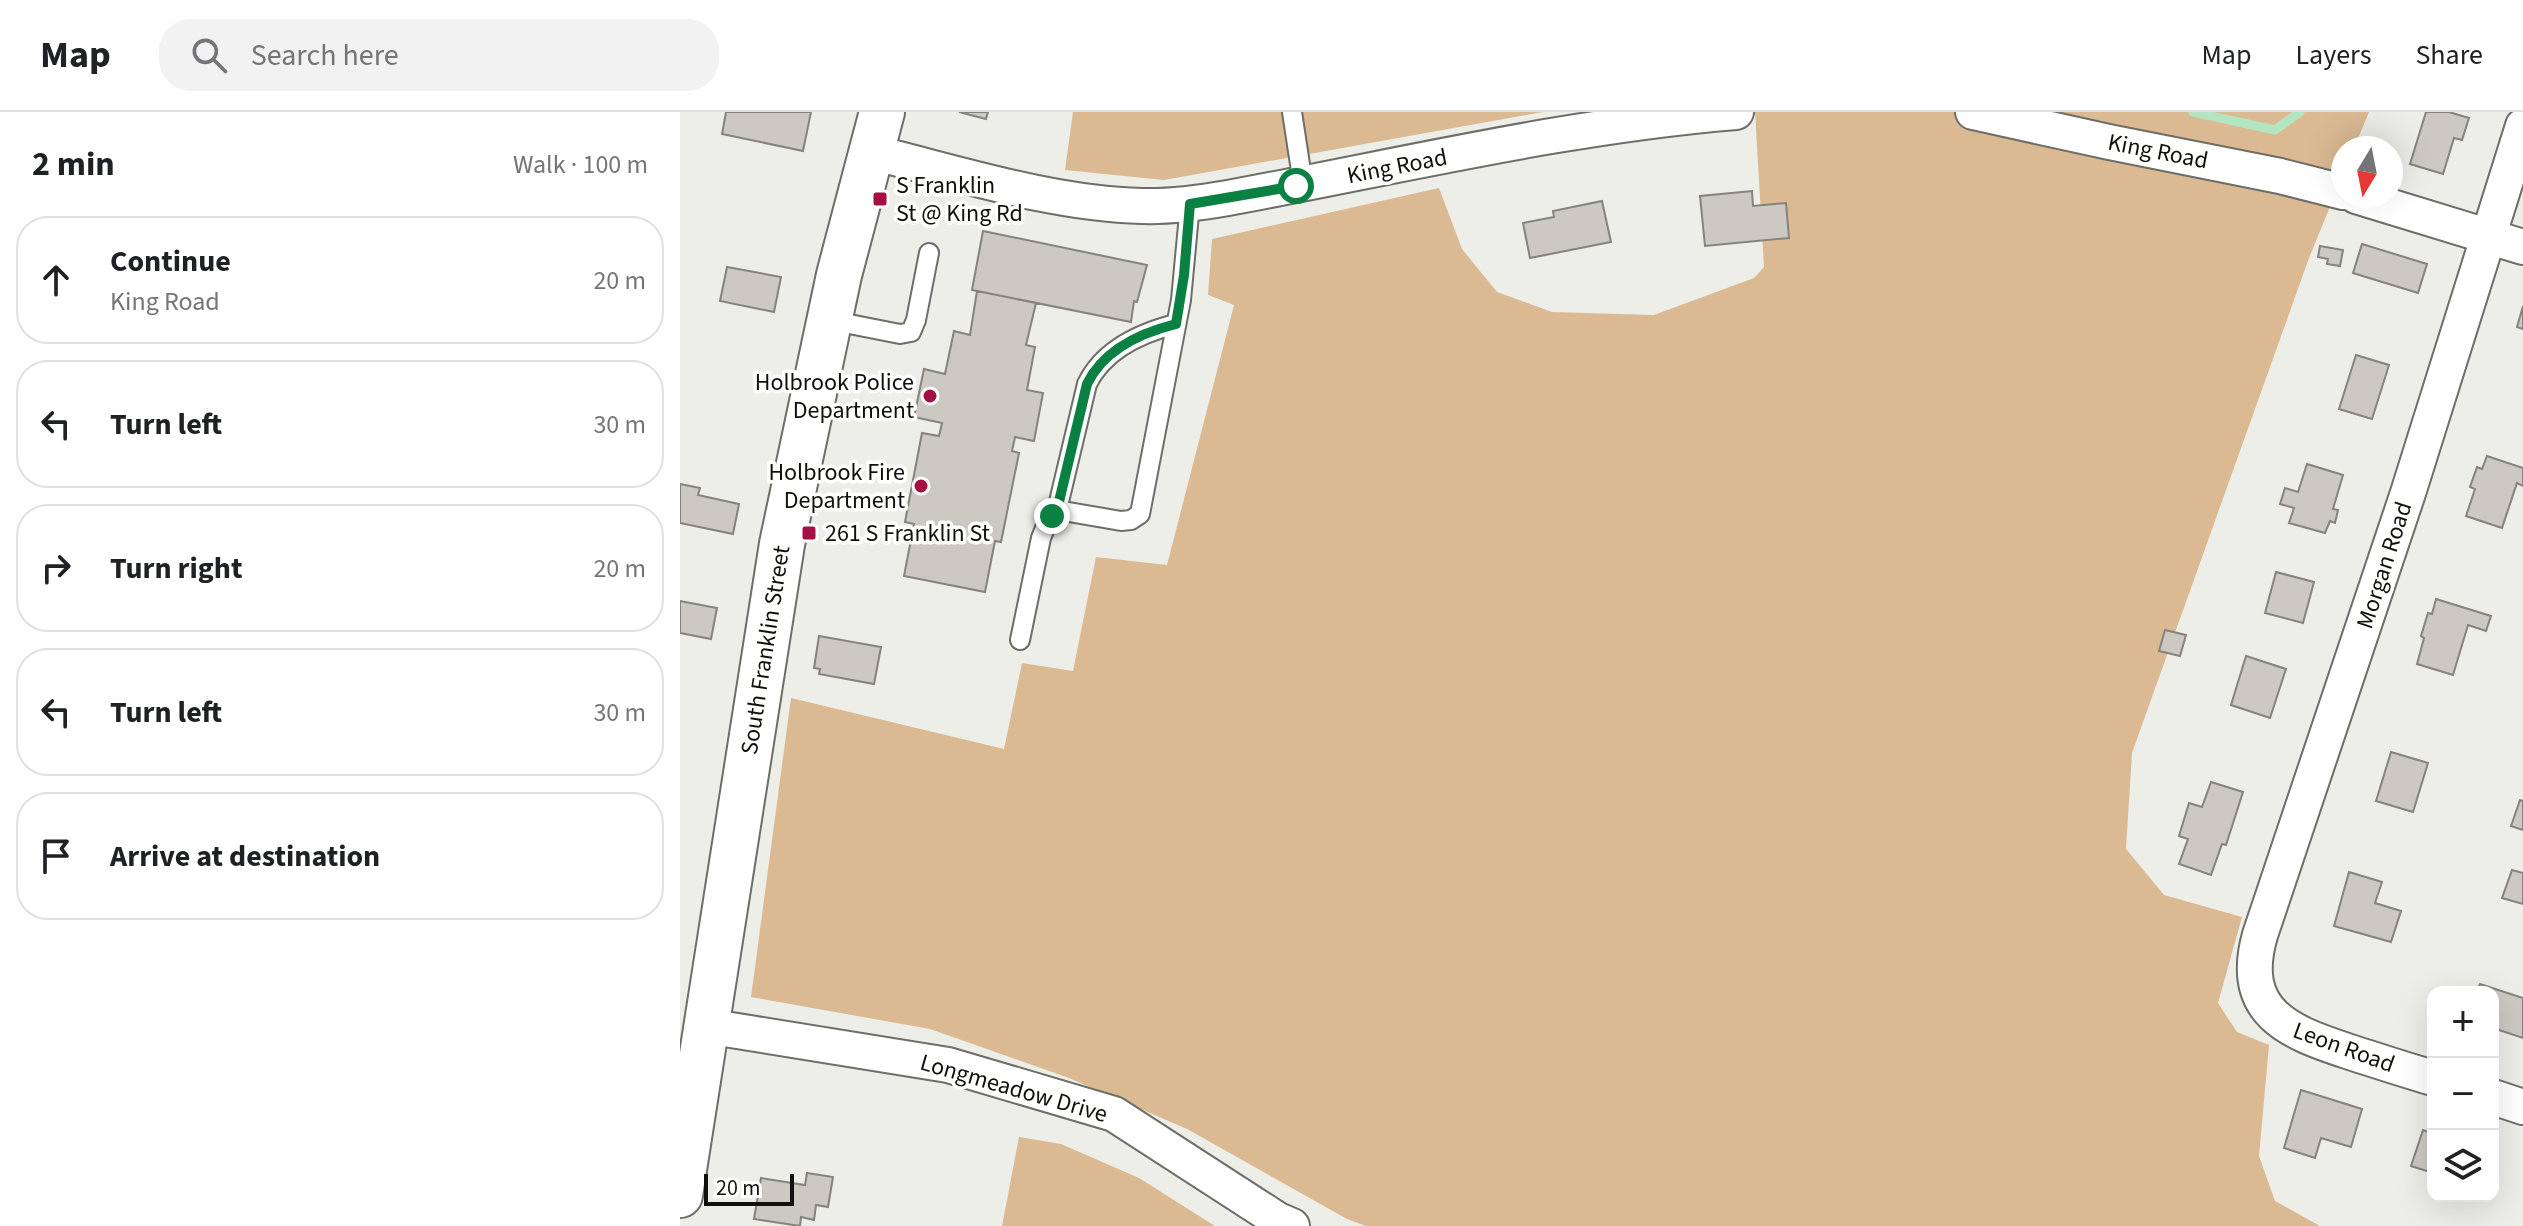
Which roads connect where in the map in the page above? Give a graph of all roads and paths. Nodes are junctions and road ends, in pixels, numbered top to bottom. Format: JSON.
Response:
{"nodes":[{"id":1,"x":1292,"y":112,"type":"edge"},
{"id":2,"x":1736,"y":112,"type":"edge"},
{"id":3,"x":1973,"y":112,"type":"edge"},
{"id":4,"x":2523,"y":126,"type":"edge"},
{"id":5,"x":876,"y":132,"type":"edge"},
{"id":6,"x":1303,"y":184,"type":"junction"},
{"id":7,"x":2331,"y":189,"type":"edge"},
{"id":8,"x":1190,"y":204,"type":"junction"},
{"id":9,"x":2395,"y":208,"type":"edge"},
{"id":10,"x":2487,"y":236,"type":"junction"},
{"id":11,"x":2523,"y":247,"type":"edge"},
{"id":12,"x":929,"y":253,"type":"dead end"},
{"id":13,"x":829,"y":320,"type":"junction"},
{"id":14,"x":1176,"y":324,"type":"junction"},
{"id":15,"x":1057,"y":510,"type":"junction"},
{"id":16,"x":1020,"y":640,"type":"dead end"},
{"id":17,"x":2263,"y":1004,"type":"joint"},
{"id":18,"x":706,"y":1026,"type":"junction"},
{"id":19,"x":2427,"y":1076,"type":"edge"},
{"id":20,"x":2499,"y":1099,"type":"edge"},
{"id":21,"x":2523,"y":1107,"type":"edge"},
{"id":22,"x":684,"y":1141,"type":"edge"},
{"id":23,"x":680,"y":1195,"type":"edge"},
{"id":24,"x":1292,"y":1226,"type":"edge"}],
"edges":[{"from":1,"to":6,"type":"lane"},
{"from":2,"to":6,"type":"street","name":"King Road"},
{"from":3,"to":7,"type":"street","name":"King Road"},
{"from":4,"to":10,"type":"street","name":"Morgan Road"},
{"from":5,"to":8,"type":"street","name":"King Road"},
{"from":5,"to":13,"type":"main road","name":"South Franklin Street"},
{"from":6,"to":8,"type":"street","name":"King Road"},
{"from":8,"to":14,"type":"lane"},
{"from":9,"to":10,"type":"street"},
{"from":10,"to":11,"type":"street"},
{"from":10,"to":17,"type":"street","name":"Morgan Road"},
{"from":12,"to":13,"type":"lane"},
{"from":13,"to":18,"type":"main road","name":"South Franklin Street"},
{"from":14,"to":15,"type":"lane"},
{"from":14,"to":15,"type":"lane"},
{"from":15,"to":16,"type":"lane"},
{"from":17,"to":19,"type":"street","name":"Leon Road"},
{"from":18,"to":22,"type":"main road","name":"South Franklin Street"},
{"from":18,"to":24,"type":"street","name":"Longmeadow Drive"},
{"from":20,"to":21,"type":"street"},
{"from":22,"to":23,"type":"main road","name":"South Franklin Street"}]}
